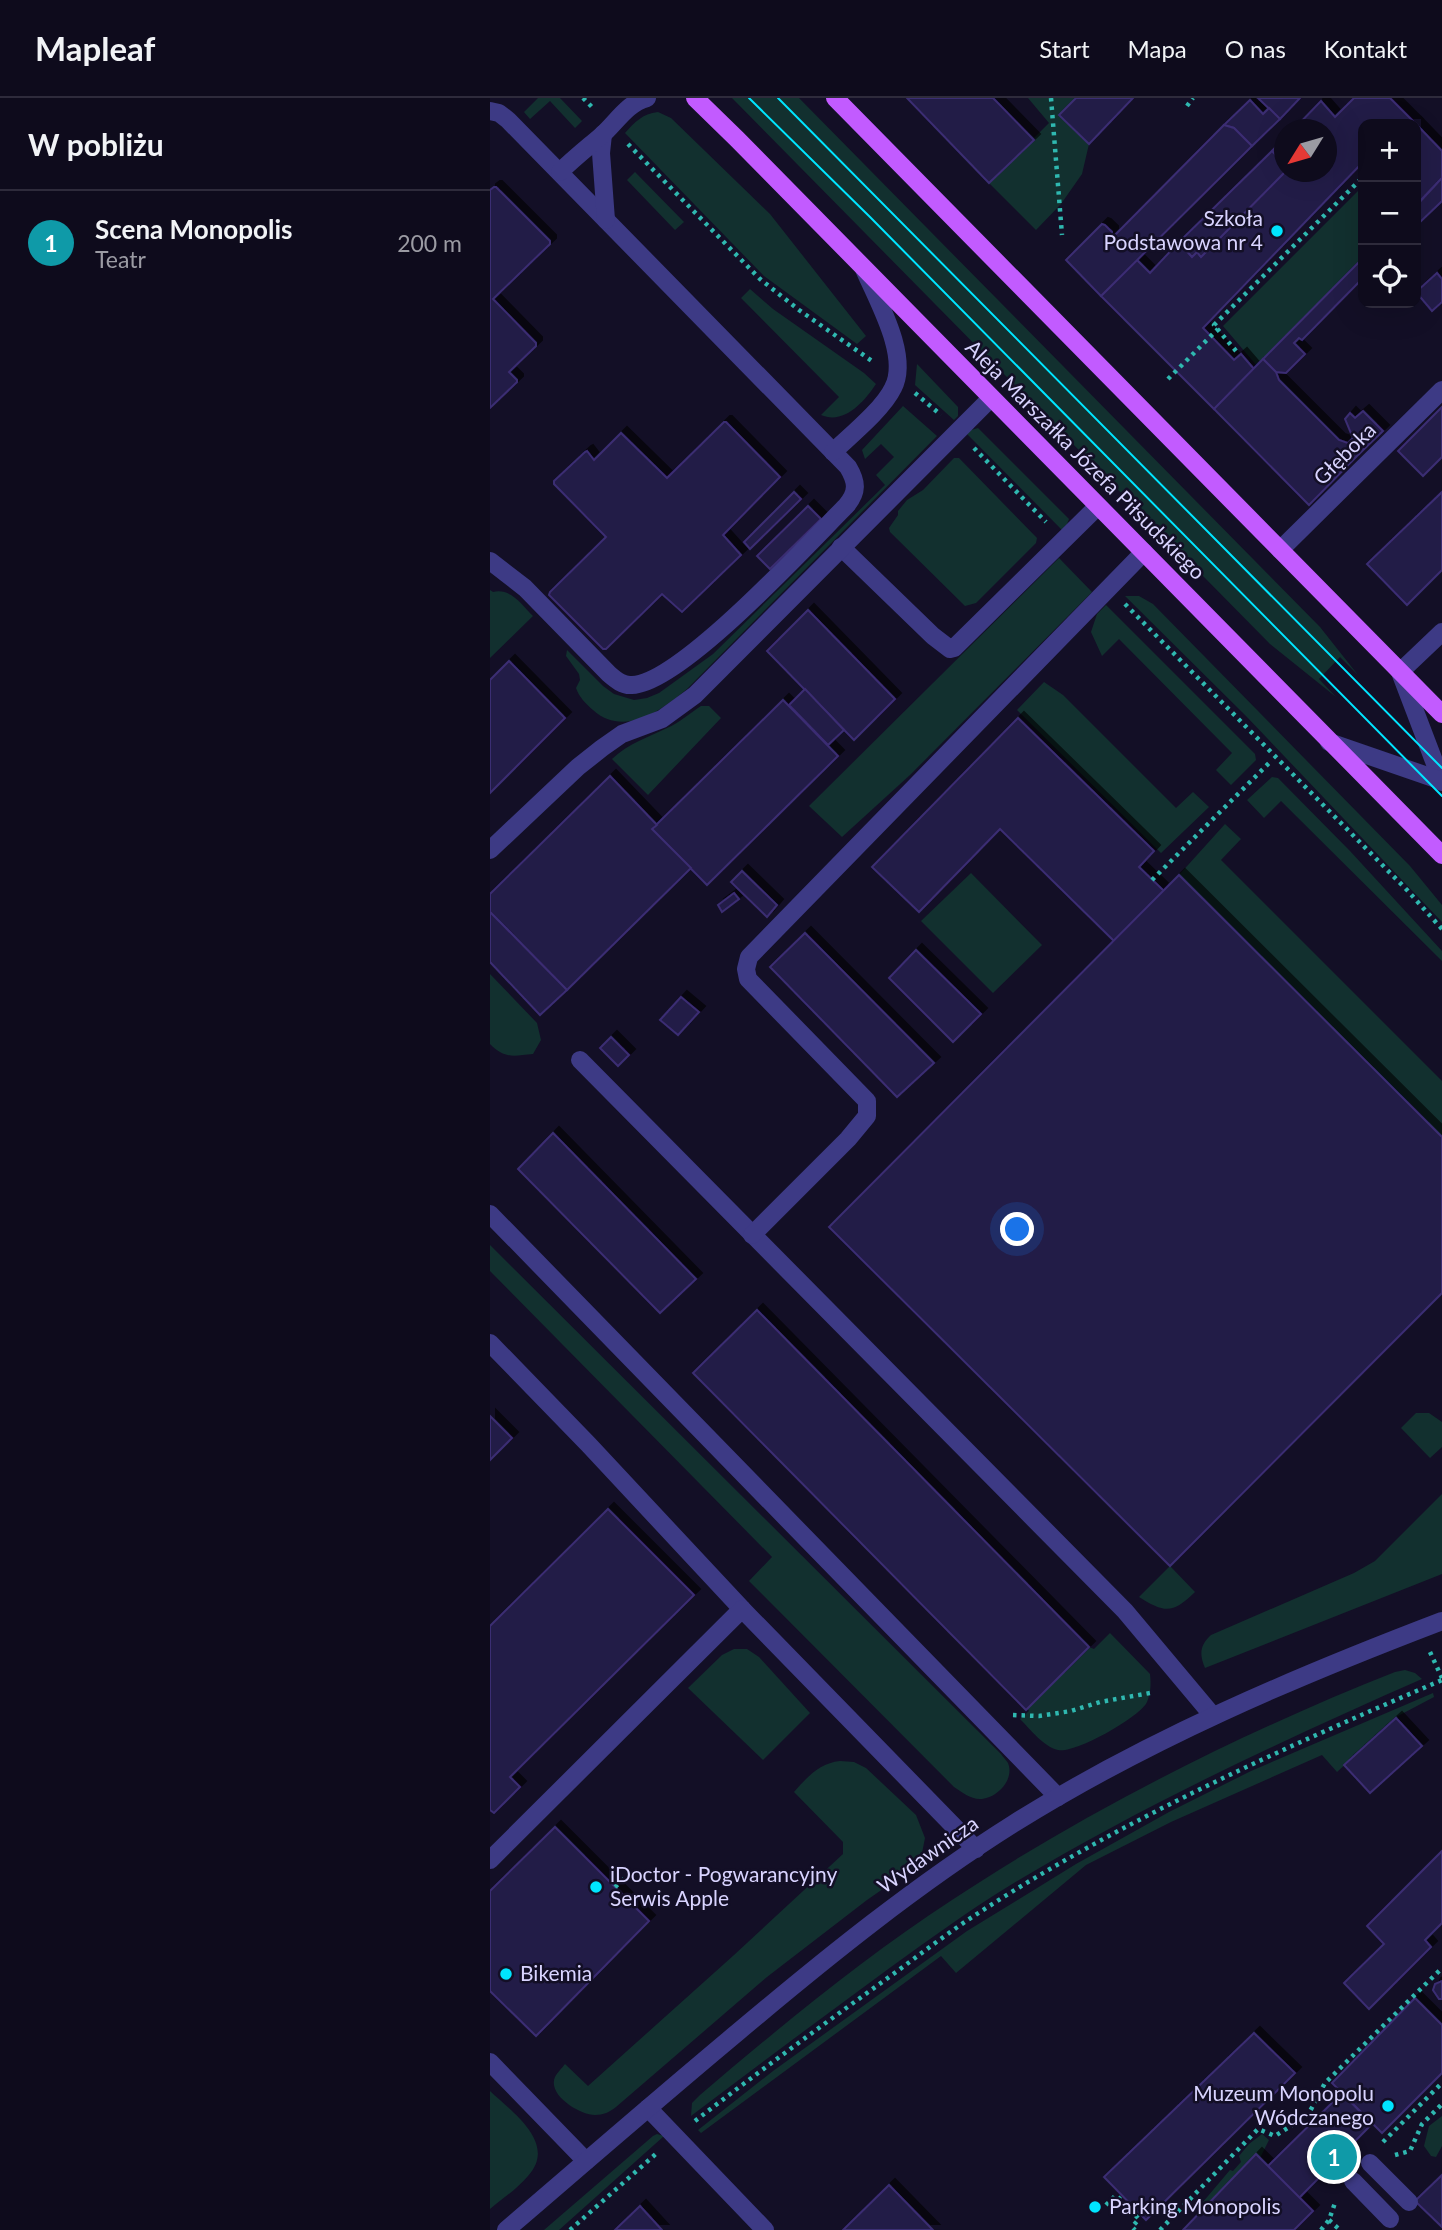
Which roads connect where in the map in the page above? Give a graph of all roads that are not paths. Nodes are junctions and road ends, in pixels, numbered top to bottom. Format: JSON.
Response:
{"nodes":[{"id":1,"x":647,"y":98,"type":"edge"},
{"id":2,"x":695,"y":98,"type":"edge"},
{"id":3,"x":835,"y":98,"type":"edge"},
{"id":4,"x":490,"y":111,"type":"edge"},
{"id":5,"x":611,"y":134,"type":"junction"},
{"id":6,"x":560,"y":172,"type":"junction"},
{"id":7,"x":606,"y":219,"type":"junction"},
{"id":8,"x":864,"y":269,"type":"junction"},
{"id":9,"x":1442,"y":390,"type":"edge"},
{"id":10,"x":991,"y":398,"type":"junction"},
{"id":11,"x":834,"y":452,"type":"junction"},
{"id":12,"x":1098,"y":506,"type":"junction"},
{"id":13,"x":841,"y":547,"type":"junction"},
{"id":14,"x":1280,"y":550,"type":"junction"},
{"id":15,"x":1144,"y":552,"type":"junction"},
{"id":16,"x":490,"y":561,"type":"edge"},
{"id":17,"x":1442,"y":632,"type":"edge"},
{"id":18,"x":1400,"y":672,"type":"junction"},
{"id":19,"x":1442,"y":714,"type":"edge"},
{"id":20,"x":1329,"y":741,"type":"junction"},
{"id":21,"x":1442,"y":782,"type":"edge"},
{"id":22,"x":490,"y":850,"type":"edge"},
{"id":23,"x":1442,"y":855,"type":"edge"},
{"id":24,"x":580,"y":1060,"type":"dead end"},
{"id":25,"x":490,"y":1214,"type":"edge"},
{"id":26,"x":752,"y":1235,"type":"junction"},
{"id":27,"x":490,"y":1343,"type":"edge"},
{"id":28,"x":742,"y":1609,"type":"junction"},
{"id":29,"x":1442,"y":1620,"type":"edge"},
{"id":30,"x":1213,"y":1716,"type":"junction"},
{"id":31,"x":1058,"y":1797,"type":"junction"},
{"id":32,"x":975,"y":1849,"type":"junction"},
{"id":33,"x":490,"y":1860,"type":"edge"},
{"id":34,"x":490,"y":2062,"type":"edge"},
{"id":35,"x":648,"y":2108,"type":"junction"},
{"id":36,"x":1373,"y":2157,"type":"road end"},
{"id":37,"x":586,"y":2161,"type":"junction"},
{"id":38,"x":1353,"y":2180,"type":"dead end"},
{"id":39,"x":1409,"y":2202,"type":"dead end"},
{"id":40,"x":1391,"y":2220,"type":"dead end"},
{"id":41,"x":506,"y":2230,"type":"edge"},
{"id":42,"x":765,"y":2230,"type":"edge"}],
"edges":[{"from":1,"to":5,"type":"street"},
{"from":2,"to":8,"type":"main road","name":"Aleja Marszałka Józefa Piłsudskiego"},
{"from":3,"to":14,"type":"main road"},
{"from":4,"to":6,"type":"street"},
{"from":5,"to":6,"type":"street"},
{"from":5,"to":7,"type":"street"},
{"from":6,"to":7,"type":"street"},
{"from":7,"to":11,"type":"street"},
{"from":8,"to":10,"type":"main road","name":"Aleja Marszałka Józefa Piłsudskiego"},
{"from":8,"to":11,"type":"street"},
{"from":9,"to":14,"type":"street","name":"Głęboka"},
{"from":10,"to":12,"type":"main road","name":"Aleja Marszałka Józefa Piłsudskiego"},
{"from":10,"to":13,"type":"street"},
{"from":11,"to":16,"type":"street"},
{"from":12,"to":13,"type":"street"},
{"from":12,"to":15,"type":"main road","name":"Aleja Marszałka Józefa Piłsudskiego"},
{"from":13,"to":22,"type":"street"},
{"from":14,"to":18,"type":"main road"},
{"from":15,"to":20,"type":"main road","name":"Aleja Marszałka Józefa Piłsudskiego"},
{"from":15,"to":26,"type":"street"},
{"from":17,"to":18,"type":"street"},
{"from":18,"to":19,"type":"main road"},
{"from":18,"to":21,"type":"street"},
{"from":20,"to":21,"type":"street"},
{"from":20,"to":23,"type":"main road","name":"Aleja Marszałka Józefa Piłsudskiego"},
{"from":24,"to":26,"type":"street"},
{"from":25,"to":31,"type":"street"},
{"from":26,"to":30,"type":"street"},
{"from":27,"to":28,"type":"street"},
{"from":28,"to":32,"type":"street"},
{"from":28,"to":33,"type":"street"},
{"from":29,"to":30,"type":"street","name":"Wydawnicza"},
{"from":30,"to":31,"type":"street","name":"Wydawnicza"},
{"from":31,"to":32,"type":"street","name":"Wydawnicza"},
{"from":32,"to":35,"type":"street","name":"Wydawnicza"},
{"from":34,"to":37,"type":"street"},
{"from":35,"to":37,"type":"street","name":"Wydawnicza"},
{"from":35,"to":42,"type":"street"},
{"from":36,"to":39,"type":"street","bridge":true},
{"from":37,"to":41,"type":"street","name":"Wydawnicza"},
{"from":38,"to":40,"type":"street","bridge":true}]}
